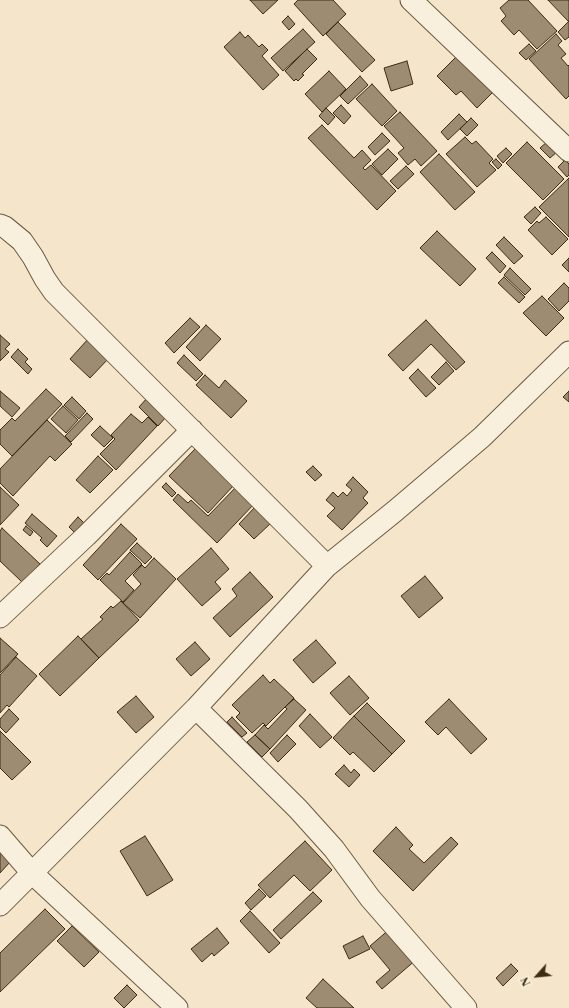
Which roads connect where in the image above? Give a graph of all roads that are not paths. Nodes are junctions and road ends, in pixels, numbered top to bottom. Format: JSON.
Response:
{"nodes":[{"id":1,"x":411,"y":0,"type":"edge"},
{"id":2,"x":569,"y":151,"type":"edge"},
{"id":3,"x":0,"y":225,"type":"edge"},
{"id":4,"x":569,"y":352,"type":"edge"},
{"id":5,"x":192,"y":430,"type":"junction"},
{"id":6,"x":327,"y":566,"type":"junction"},
{"id":7,"x":0,"y":617,"type":"edge"},
{"id":8,"x":196,"y":708,"type":"junction"},
{"id":9,"x":0,"y":836,"type":"edge"},
{"id":10,"x":32,"y":873,"type":"junction"},
{"id":11,"x":0,"y":905,"type":"edge"},
{"id":12,"x":177,"y":1008,"type":"edge"},
{"id":13,"x":466,"y":1008,"type":"edge"}],
"edges":[{"from":1,"to":2,"type":"street"},
{"from":3,"to":5,"type":"street"},
{"from":4,"to":6,"type":"street"},
{"from":5,"to":6,"type":"street"},
{"from":5,"to":7,"type":"street"},
{"from":6,"to":8,"type":"street"},
{"from":8,"to":10,"type":"street"},
{"from":8,"to":13,"type":"street"},
{"from":9,"to":10,"type":"street"},
{"from":10,"to":11,"type":"street"},
{"from":10,"to":12,"type":"street"}]}
